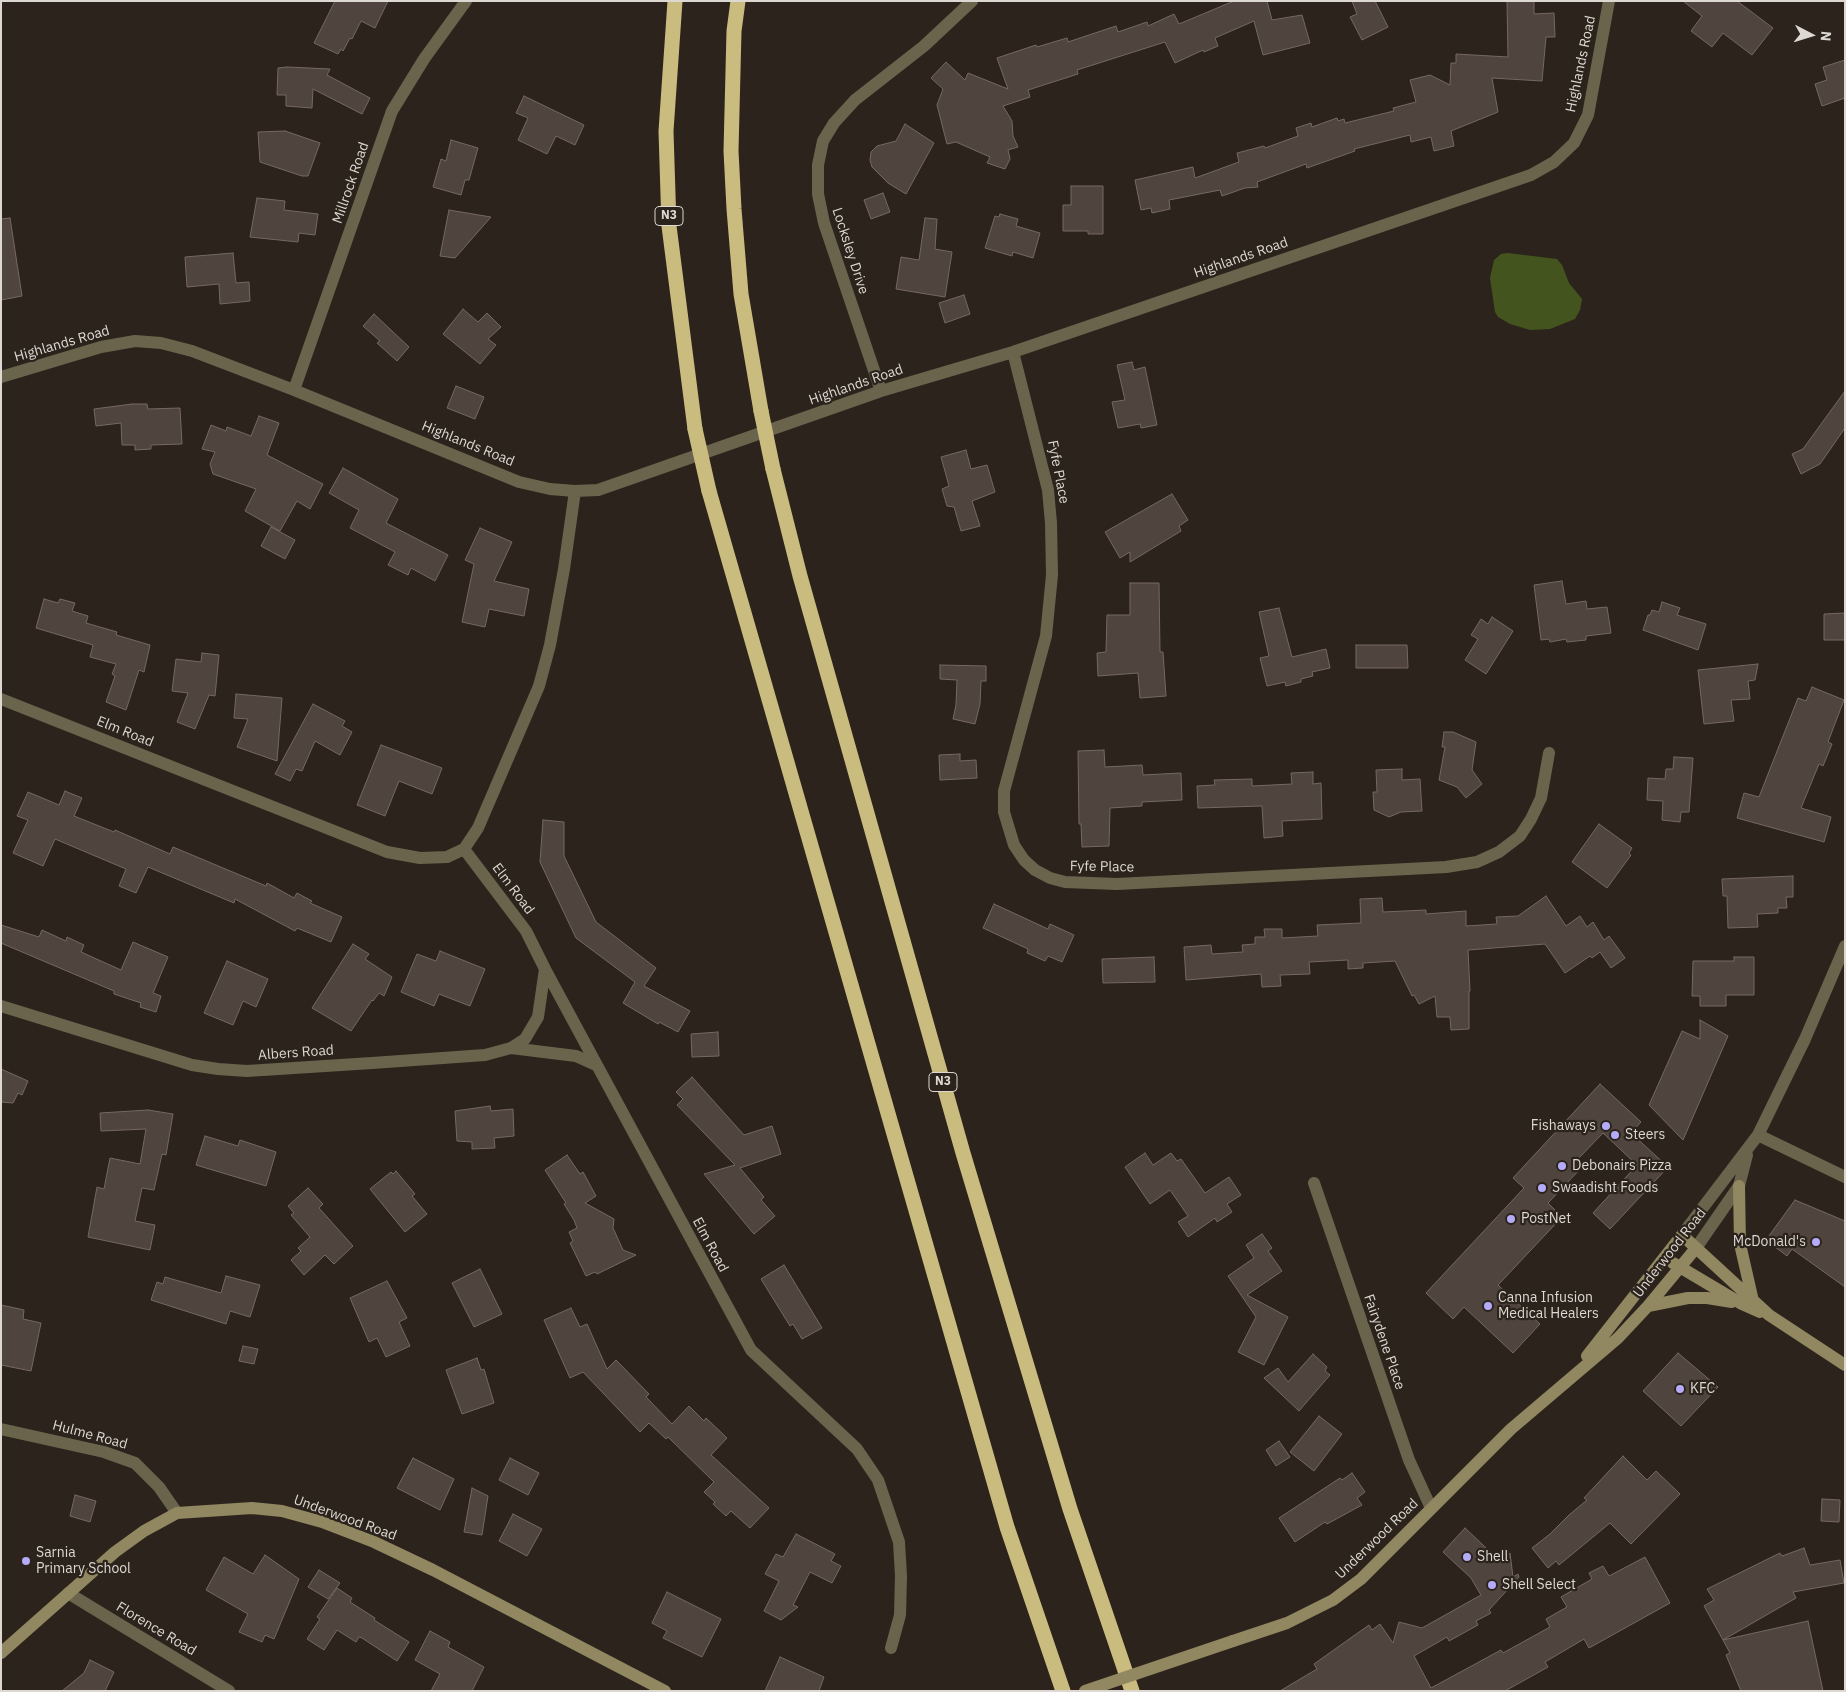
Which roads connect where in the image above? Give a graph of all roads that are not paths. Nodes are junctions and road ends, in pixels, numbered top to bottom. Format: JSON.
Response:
{"nodes":[{"id":1,"x":466,"y":1,"type":"edge"},
{"id":2,"x":675,"y":1,"type":"edge"},
{"id":3,"x":738,"y":1,"type":"edge"},
{"id":4,"x":972,"y":1,"type":"edge"},
{"id":5,"x":1609,"y":1,"type":"edge"},
{"id":6,"x":1013,"y":352,"type":"junction"},
{"id":7,"x":1,"y":378,"type":"edge"},
{"id":8,"x":294,"y":390,"type":"junction"},
{"id":9,"x":881,"y":391,"type":"junction"},
{"id":10,"x":575,"y":492,"type":"junction"},
{"id":11,"x":1,"y":699,"type":"edge"},
{"id":12,"x":1549,"y":753,"type":"dead end"},
{"id":13,"x":464,"y":849,"type":"junction"},
{"id":14,"x":1845,"y":946,"type":"edge"},
{"id":15,"x":545,"y":969,"type":"junction"},
{"id":16,"x":1,"y":1006,"type":"edge"},
{"id":17,"x":511,"y":1048,"type":"junction"},
{"id":18,"x":596,"y":1066,"type":"junction"},
{"id":19,"x":1758,"y":1135,"type":"junction"},
{"id":20,"x":1750,"y":1147,"type":"junction"},
{"id":21,"x":1845,"y":1177,"type":"edge"},
{"id":22,"x":1314,"y":1183,"type":"dead end"},
{"id":23,"x":1738,"y":1186,"type":"junction"},
{"id":24,"x":1682,"y":1236,"type":"junction"},
{"id":25,"x":1696,"y":1248,"type":"junction"},
{"id":26,"x":1664,"y":1258,"type":"junction"},
{"id":27,"x":1681,"y":1267,"type":"junction"},
{"id":28,"x":1747,"y":1303,"type":"junction"},
{"id":29,"x":1648,"y":1306,"type":"junction"},
{"id":30,"x":1845,"y":1366,"type":"edge"},
{"id":31,"x":1567,"y":1380,"type":"junction"},
{"id":32,"x":1,"y":1429,"type":"edge"},
{"id":33,"x":1430,"y":1508,"type":"junction"},
{"id":34,"x":177,"y":1513,"type":"junction"},
{"id":35,"x":68,"y":1592,"type":"junction"},
{"id":36,"x":891,"y":1648,"type":"dead end"},
{"id":37,"x":1,"y":1652,"type":"edge"},
{"id":38,"x":229,"y":1691,"type":"edge"},
{"id":39,"x":665,"y":1691,"type":"edge"},
{"id":40,"x":1063,"y":1691,"type":"edge"},
{"id":41,"x":1085,"y":1691,"type":"edge"},
{"id":42,"x":1132,"y":1691,"type":"edge"}],
"edges":[{"from":1,"to":8,"type":"street","name":"Millrock Road"},
{"from":2,"to":40,"type":"highway","number":"N3","bridge":true},
{"from":3,"to":42,"type":"highway","number":"N3","bridge":true},
{"from":4,"to":9,"type":"street","name":"Locksley Drive"},
{"from":5,"to":6,"type":"street","name":"Highlands Road"},
{"from":6,"to":9,"type":"street","name":"Highlands Road"},
{"from":6,"to":12,"type":"street","name":"Fyfe Place"},
{"from":7,"to":8,"type":"street","name":"Highlands Road"},
{"from":8,"to":10,"type":"street","name":"Highlands Road"},
{"from":9,"to":10,"type":"street","name":"Highlands Road"},
{"from":10,"to":13,"type":"street"},
{"from":11,"to":13,"type":"street","name":"Elm Road"},
{"from":13,"to":15,"type":"street","name":"Elm Road"},
{"from":14,"to":19,"type":"street","name":"Underwood Road"},
{"from":15,"to":17,"type":"street","name":"Albers Road"},
{"from":15,"to":18,"type":"street","name":"Elm Road"},
{"from":16,"to":17,"type":"street","name":"Albers Road"},
{"from":17,"to":18,"type":"street"},
{"from":18,"to":36,"type":"street","name":"Elm Road"},
{"from":19,"to":20,"type":"street","name":"Underwood Road"},
{"from":19,"to":21,"type":"street"},
{"from":20,"to":23,"type":"street","name":"Underwood Road"},
{"from":20,"to":24,"type":"street","name":"Underwood Road"},
{"from":22,"to":33,"type":"street","name":"Fairydene Place"},
{"from":23,"to":25,"type":"street","name":"Underwood Road"},
{"from":23,"to":28,"type":"main road"},
{"from":24,"to":25,"type":"main road"},
{"from":24,"to":26,"type":"main road","name":"Underwood Road"},
{"from":25,"to":27,"type":"main road","name":"Underwood Road"},
{"from":25,"to":28,"type":"main road"},
{"from":26,"to":27,"type":"main road"},
{"from":26,"to":31,"type":"main road","name":"Underwood Road"},
{"from":27,"to":28,"type":"main road"},
{"from":27,"to":29,"type":"main road","name":"Underwood Road"},
{"from":28,"to":29,"type":"main road"},
{"from":28,"to":30,"type":"main road"},
{"from":29,"to":31,"type":"main road","name":"Underwood Road"},
{"from":31,"to":33,"type":"main road","name":"Underwood Road"},
{"from":32,"to":34,"type":"street","name":"Hulme Road"},
{"from":33,"to":41,"type":"main road","name":"Underwood Road","bridge":true},
{"from":34,"to":35,"type":"main road","name":"Underwood Road"},
{"from":34,"to":39,"type":"main road","name":"Underwood Road"},
{"from":35,"to":37,"type":"main road","name":"Underwood Road"},
{"from":35,"to":38,"type":"street","name":"Florence Road"}]}
